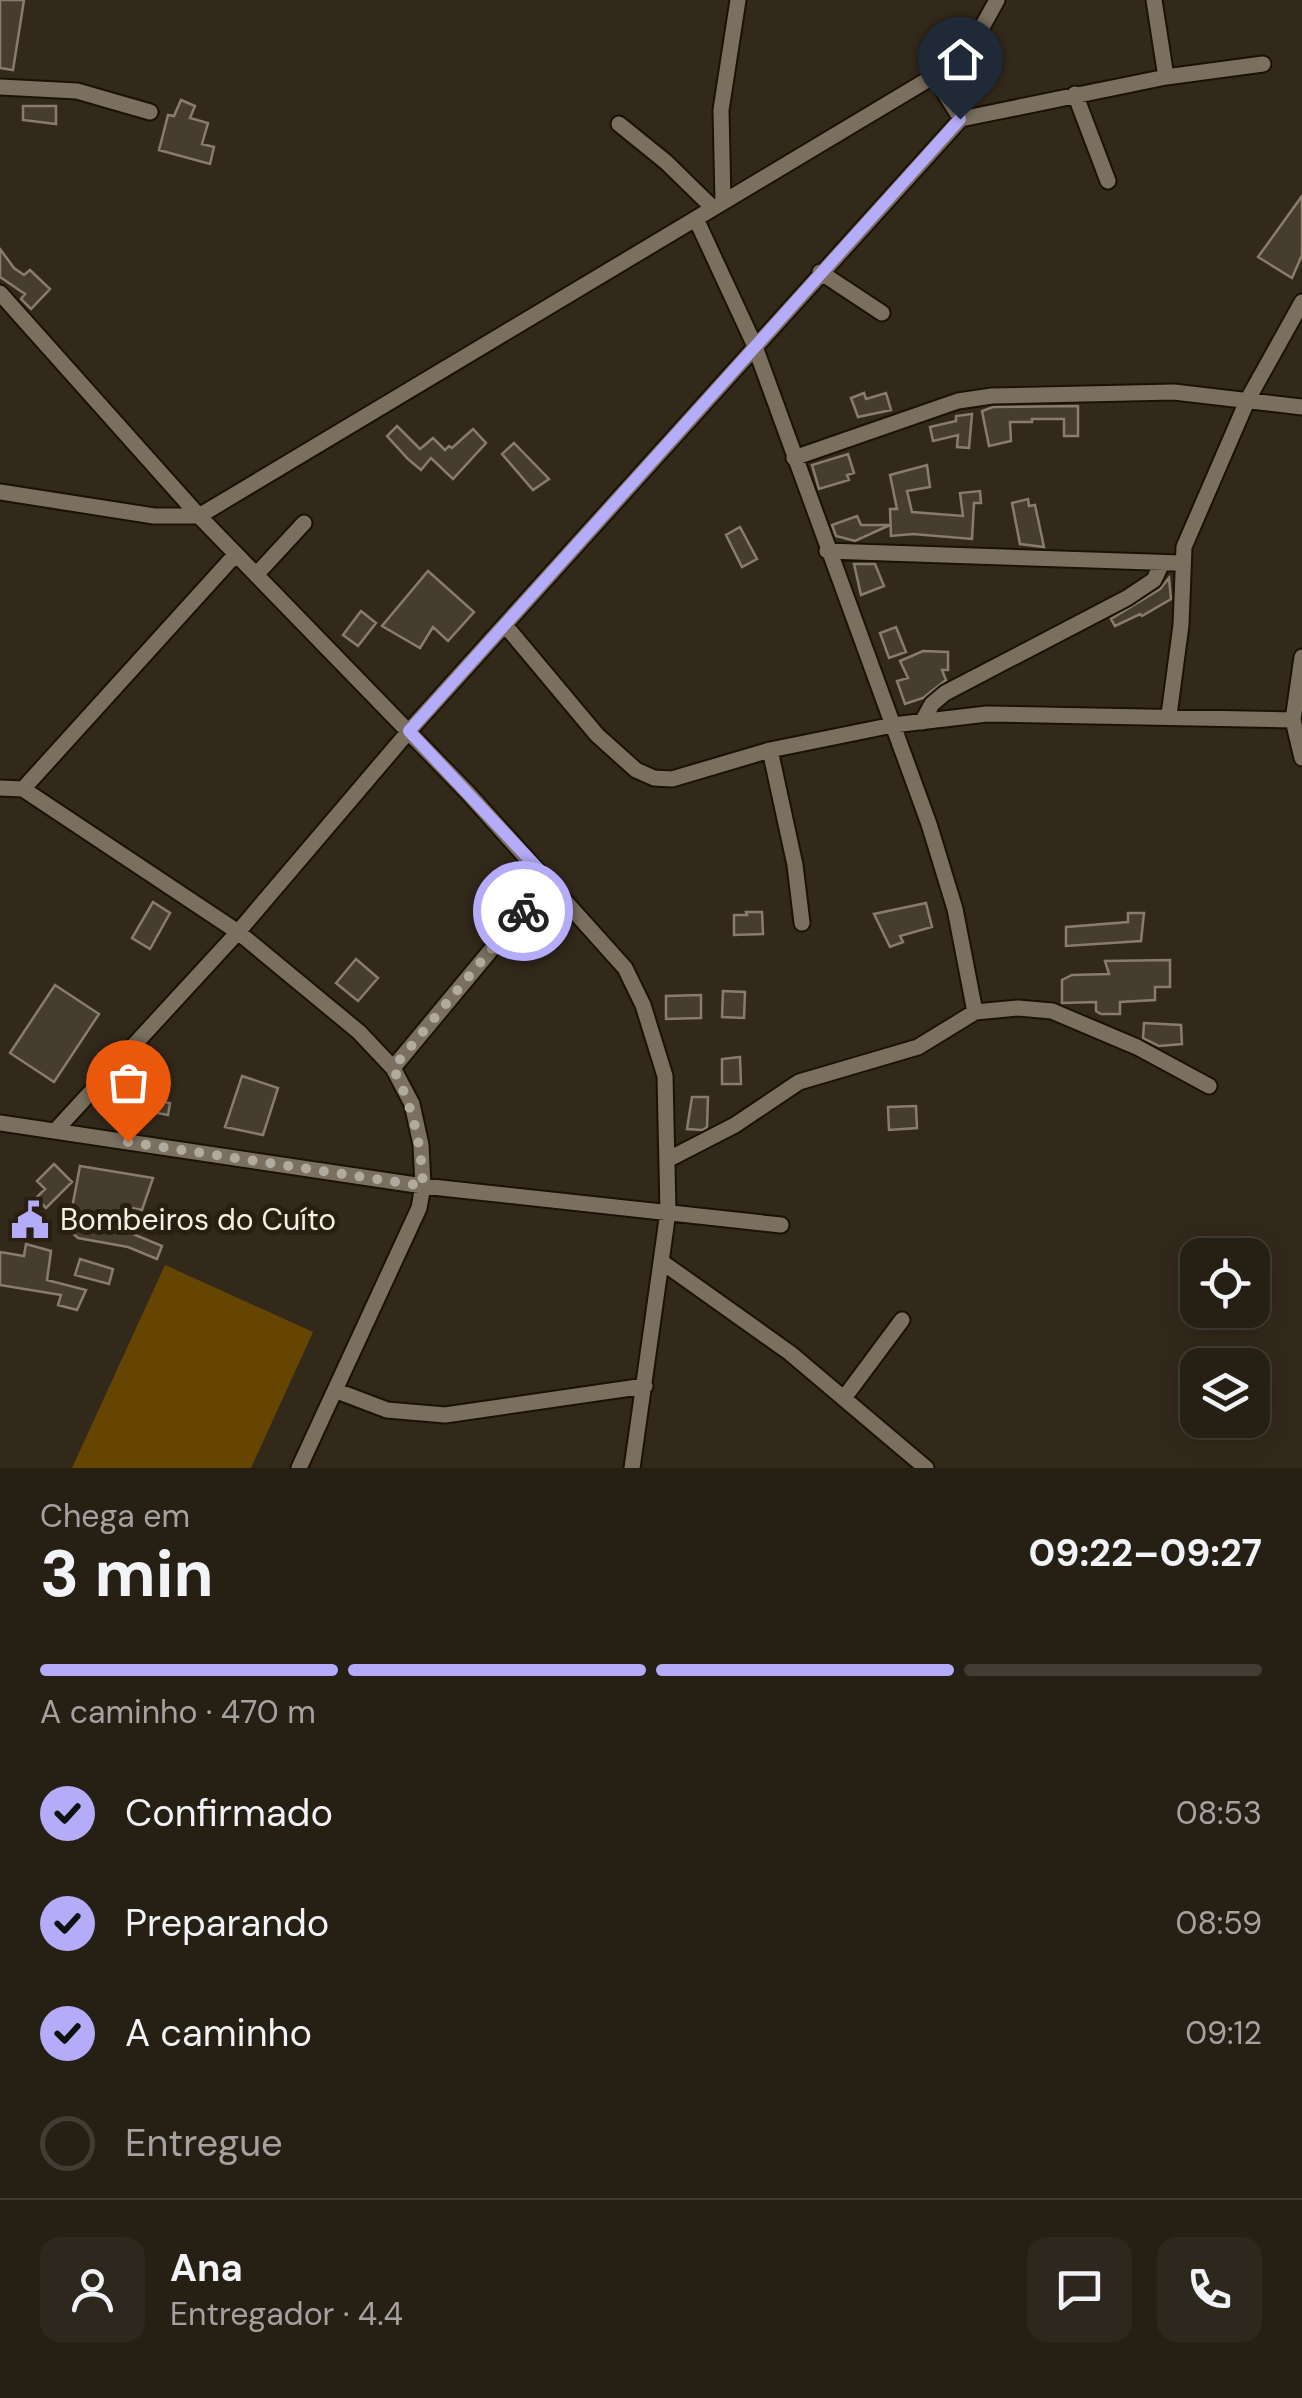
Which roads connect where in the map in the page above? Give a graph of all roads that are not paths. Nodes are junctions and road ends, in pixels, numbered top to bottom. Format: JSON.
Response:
{"nodes":[{"id":1,"x":738,"y":0,"type":"edge"},
{"id":2,"x":997,"y":0,"type":"edge"},
{"id":3,"x":1154,"y":0,"type":"edge"},
{"id":4,"x":1263,"y":64,"type":"dead end"},
{"id":5,"x":934,"y":76,"type":"junction"},
{"id":6,"x":1166,"y":77,"type":"junction"},
{"id":7,"x":0,"y":88,"type":"edge"},
{"id":8,"x":1076,"y":94,"type":"junction"},
{"id":9,"x":150,"y":112,"type":"dead end"},
{"id":10,"x":960,"y":119,"type":"junction"},
{"id":11,"x":619,"y":124,"type":"dead end"},
{"id":12,"x":1108,"y":180,"type":"dead end"},
{"id":13,"x":718,"y":205,"type":"junction"},
{"id":14,"x":696,"y":219,"type":"junction"},
{"id":15,"x":820,"y":272,"type":"junction"},
{"id":16,"x":0,"y":293,"type":"edge"},
{"id":17,"x":1302,"y":302,"type":"edge"},
{"id":18,"x":882,"y":313,"type":"dead end"},
{"id":19,"x":754,"y":344,"type":"junction"},
{"id":20,"x":1248,"y":399,"type":"junction"},
{"id":21,"x":1302,"y":407,"type":"edge"},
{"id":22,"x":794,"y":458,"type":"junction"},
{"id":23,"x":0,"y":492,"type":"edge"},
{"id":24,"x":199,"y":516,"type":"junction"},
{"id":25,"x":304,"y":524,"type":"dead end"},
{"id":26,"x":827,"y":552,"type":"junction"},
{"id":27,"x":236,"y":554,"type":"junction"},
{"id":28,"x":1162,"y":563,"type":"junction"},
{"id":29,"x":1180,"y":564,"type":"junction"},
{"id":30,"x":256,"y":575,"type":"junction"},
{"id":31,"x":505,"y":625,"type":"junction"},
{"id":32,"x":1302,"y":657,"type":"edge"},
{"id":33,"x":1168,"y":715,"type":"junction"},
{"id":34,"x":1293,"y":720,"type":"junction"},
{"id":35,"x":922,"y":722,"type":"junction"},
{"id":36,"x":893,"y":725,"type":"junction"},
{"id":37,"x":409,"y":731,"type":"junction"},
{"id":38,"x":770,"y":750,"type":"junction"},
{"id":39,"x":1302,"y":758,"type":"edge"},
{"id":40,"x":0,"y":788,"type":"edge"},
{"id":41,"x":23,"y":789,"type":"junction"},
{"id":42,"x":549,"y":880,"type":"junction"},
{"id":43,"x":802,"y":922,"type":"dead end"},
{"id":44,"x":238,"y":932,"type":"junction"},
{"id":45,"x":974,"y":1012,"type":"junction"},
{"id":46,"x":393,"y":1068,"type":"junction"},
{"id":47,"x":1208,"y":1086,"type":"dead end"},
{"id":48,"x":0,"y":1123,"type":"edge"},
{"id":49,"x":54,"y":1132,"type":"junction"},
{"id":50,"x":667,"y":1160,"type":"junction"},
{"id":51,"x":423,"y":1186,"type":"junction"},
{"id":52,"x":668,"y":1212,"type":"junction"},
{"id":53,"x":781,"y":1224,"type":"dead end"},
{"id":54,"x":662,"y":1262,"type":"junction"},
{"id":55,"x":902,"y":1320,"type":"dead end"},
{"id":56,"x":645,"y":1386,"type":"junction"},
{"id":57,"x":337,"y":1391,"type":"junction"},
{"id":58,"x":844,"y":1398,"type":"junction"},
{"id":59,"x":299,"y":1468,"type":"edge"},
{"id":60,"x":632,"y":1468,"type":"edge"},
{"id":61,"x":926,"y":1468,"type":"edge"}],
"edges":[{"from":1,"to":13,"type":"street"},
{"from":2,"to":5,"type":"street"},
{"from":3,"to":6,"type":"street"},
{"from":4,"to":6,"type":"street"},
{"from":5,"to":10,"type":"street"},
{"from":5,"to":13,"type":"street"},
{"from":6,"to":8,"type":"street"},
{"from":7,"to":9,"type":"street"},
{"from":8,"to":10,"type":"street"},
{"from":8,"to":12,"type":"street"},
{"from":10,"to":15,"type":"street"},
{"from":11,"to":13,"type":"street"},
{"from":13,"to":14,"type":"street"},
{"from":14,"to":19,"type":"street"},
{"from":14,"to":24,"type":"street"},
{"from":15,"to":18,"type":"street"},
{"from":15,"to":19,"type":"street"},
{"from":16,"to":24,"type":"street"},
{"from":17,"to":20,"type":"street"},
{"from":19,"to":22,"type":"street"},
{"from":19,"to":31,"type":"street"},
{"from":20,"to":21,"type":"street"},
{"from":20,"to":22,"type":"street"},
{"from":20,"to":29,"type":"street"},
{"from":22,"to":26,"type":"street"},
{"from":23,"to":24,"type":"street"},
{"from":24,"to":27,"type":"street"},
{"from":25,"to":30,"type":"street"},
{"from":26,"to":28,"type":"street"},
{"from":26,"to":36,"type":"street"},
{"from":27,"to":30,"type":"street"},
{"from":27,"to":41,"type":"street"},
{"from":28,"to":29,"type":"street"},
{"from":28,"to":35,"type":"street"},
{"from":29,"to":33,"type":"street"},
{"from":30,"to":37,"type":"street"},
{"from":31,"to":37,"type":"street"},
{"from":31,"to":38,"type":"street"},
{"from":32,"to":34,"type":"street"},
{"from":33,"to":34,"type":"street"},
{"from":33,"to":35,"type":"street"},
{"from":34,"to":39,"type":"street"},
{"from":35,"to":36,"type":"street"},
{"from":36,"to":38,"type":"street"},
{"from":36,"to":45,"type":"street"},
{"from":37,"to":42,"type":"street"},
{"from":37,"to":44,"type":"street"},
{"from":38,"to":43,"type":"street"},
{"from":40,"to":41,"type":"street"},
{"from":41,"to":44,"type":"street"},
{"from":42,"to":46,"type":"street"},
{"from":42,"to":50,"type":"street"},
{"from":44,"to":46,"type":"street"},
{"from":44,"to":49,"type":"street"},
{"from":45,"to":47,"type":"street"},
{"from":45,"to":50,"type":"street"},
{"from":46,"to":51,"type":"street"},
{"from":48,"to":49,"type":"street"},
{"from":49,"to":51,"type":"street"},
{"from":50,"to":52,"type":"street"},
{"from":51,"to":52,"type":"street"},
{"from":51,"to":57,"type":"street"},
{"from":52,"to":53,"type":"street"},
{"from":52,"to":54,"type":"street"},
{"from":54,"to":56,"type":"street"},
{"from":54,"to":58,"type":"street"},
{"from":55,"to":58,"type":"street"},
{"from":56,"to":57,"type":"street"},
{"from":56,"to":60,"type":"street"},
{"from":57,"to":59,"type":"street"},
{"from":58,"to":61,"type":"street"}]}
